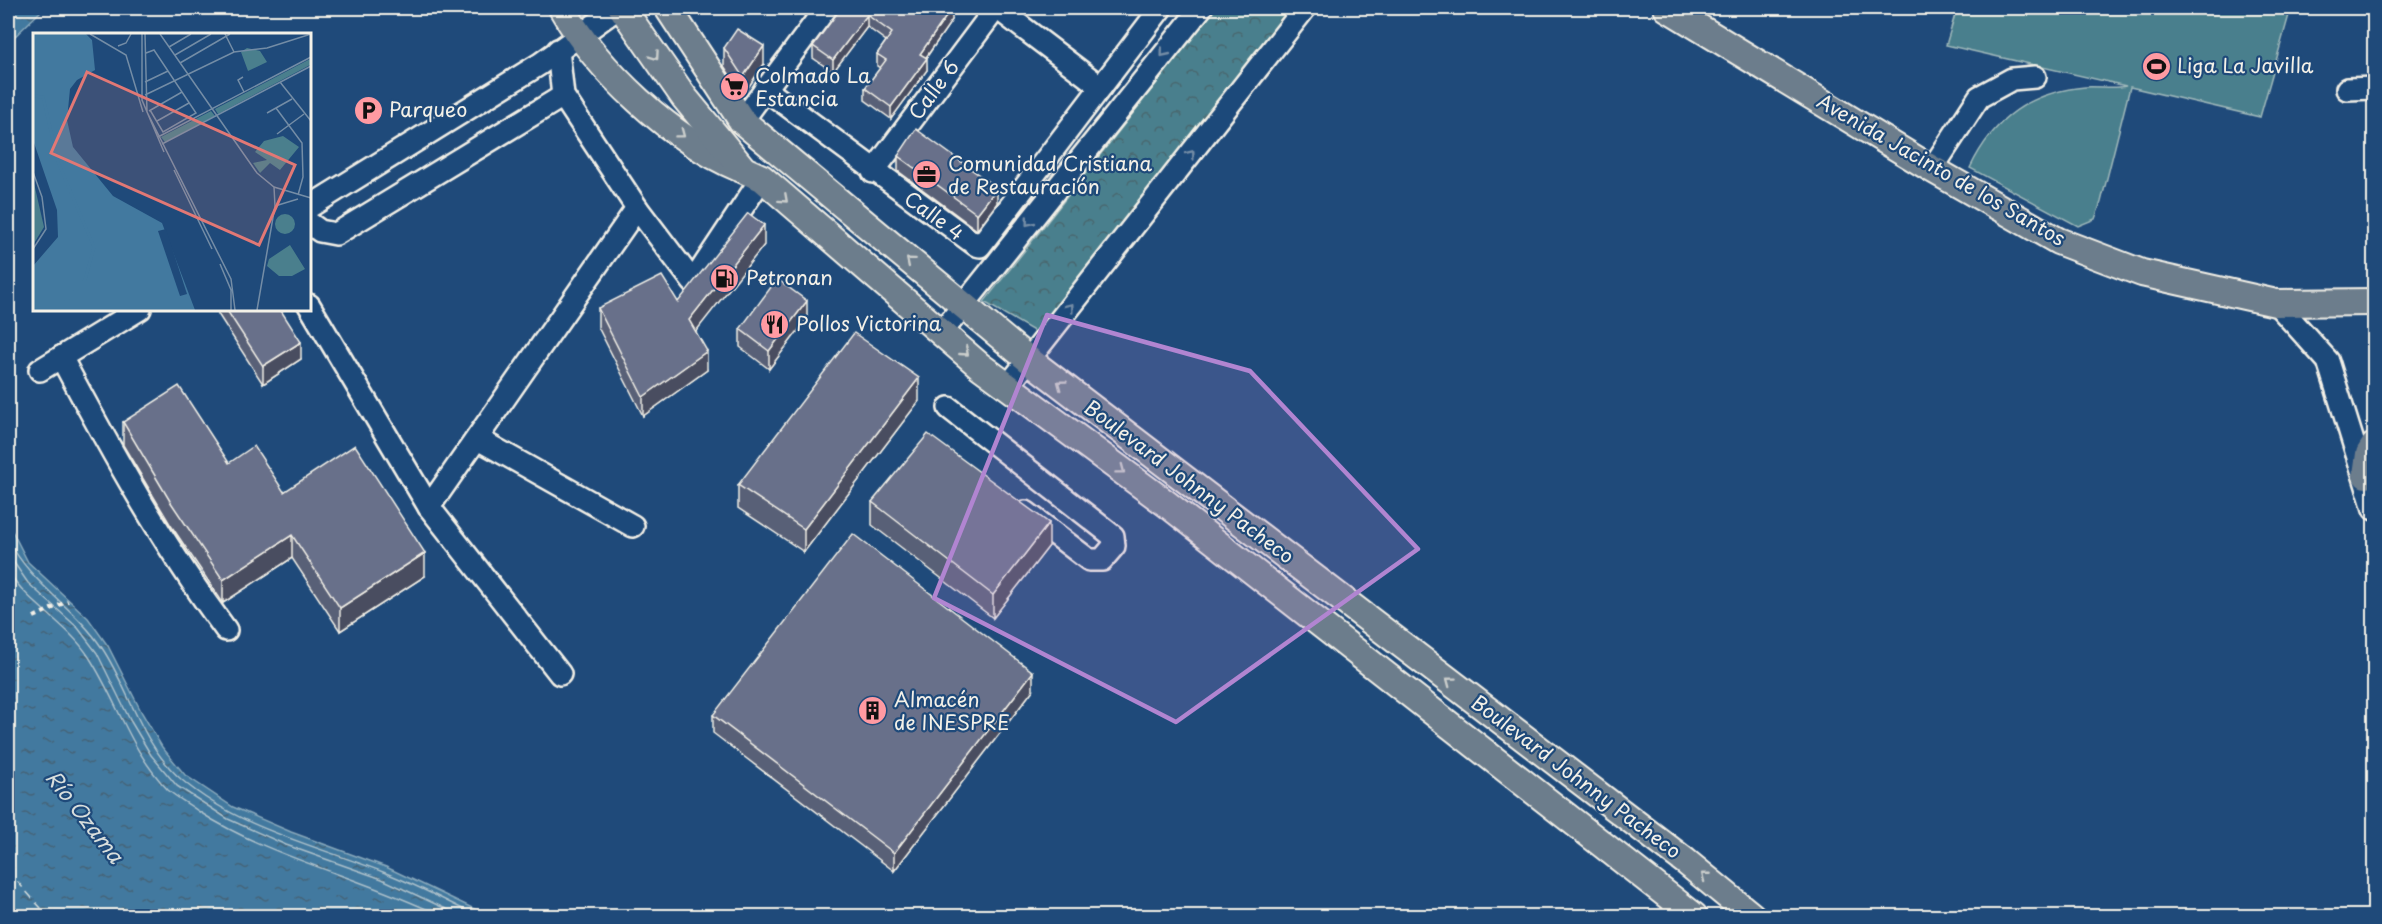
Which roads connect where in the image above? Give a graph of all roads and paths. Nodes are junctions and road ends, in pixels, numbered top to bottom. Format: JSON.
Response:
{"nodes":[{"id":1,"x":562,"y":8,"type":"edge"},
{"id":2,"x":620,"y":8,"type":"edge"},
{"id":3,"x":668,"y":8,"type":"edge"},
{"id":4,"x":826,"y":8,"type":"edge"},
{"id":5,"x":996,"y":8,"type":"edge"},
{"id":6,"x":1161,"y":8,"type":"edge"},
{"id":7,"x":1201,"y":8,"type":"edge"},
{"id":8,"x":1305,"y":8,"type":"edge"},
{"id":9,"x":1667,"y":8,"type":"edge"},
{"id":10,"x":568,"y":43,"type":"junction"},
{"id":11,"x":2035,"y":77,"type":"dead end"},
{"id":12,"x":1101,"y":87,"type":"junction"},
{"id":13,"x":2347,"y":88,"type":"dead end"},
{"id":14,"x":2374,"y":88,"type":"edge"},
{"id":15,"x":765,"y":89,"type":"junction"},
{"id":16,"x":563,"y":96,"type":"junction"},
{"id":17,"x":742,"y":121,"type":"junction"},
{"id":18,"x":1932,"y":169,"type":"junction"},
{"id":19,"x":873,"y":172,"type":"junction"},
{"id":20,"x":753,"y":174,"type":"junction"},
{"id":21,"x":310,"y":206,"type":"edge"},
{"id":22,"x":637,"y":208,"type":"junction"},
{"id":23,"x":310,"y":225,"type":"edge"},
{"id":24,"x":2374,"y":302,"type":"edge"},
{"id":25,"x":2276,"y":303,"type":"junction"},
{"id":26,"x":963,"y":306,"type":"junction"},
{"id":27,"x":310,"y":307,"type":"edge"},
{"id":28,"x":138,"y":310,"type":"edge"},
{"id":29,"x":942,"y":332,"type":"junction"},
{"id":30,"x":61,"y":357,"type":"junction"},
{"id":31,"x":1029,"y":360,"type":"junction"},
{"id":32,"x":40,"y":370,"type":"dead end"},
{"id":33,"x":1008,"y":386,"type":"junction"},
{"id":34,"x":949,"y":408,"type":"dead end"},
{"id":35,"x":478,"y":439,"type":"junction"},
{"id":36,"x":2371,"y":458,"type":"edge"},
{"id":37,"x":1013,"y":502,"type":"edge"},
{"id":38,"x":429,"y":507,"type":"junction"},
{"id":39,"x":2374,"y":509,"type":"edge"},
{"id":40,"x":633,"y":526,"type":"dead end"},
{"id":41,"x":68,"y":601,"type":"dead end"},
{"id":42,"x":34,"y":617,"type":"dead end"},
{"id":43,"x":226,"y":630,"type":"dead end"},
{"id":44,"x":560,"y":674,"type":"dead end"},
{"id":45,"x":1694,"y":916,"type":"edge"},
{"id":46,"x":1749,"y":916,"type":"edge"}],
"edges":[{"from":1,"to":10,"type":"main road"},
{"from":2,"to":10,"type":"street"},
{"from":2,"to":20,"type":"main road","name":"Boulevard Johnny Pacheco","one_way":true},
{"from":3,"to":17,"type":"main road","name":"Boulevard Johnny Pacheco"},
{"from":4,"to":15,"type":"street"},
{"from":5,"to":12,"type":"street"},
{"from":5,"to":19,"type":"street","name":"Calle 6"},
{"from":6,"to":12,"type":"street","name":"Calle 4"},
{"from":7,"to":26,"type":"street","one_way":true},
{"from":31,"to":8,"type":"street","one_way":true},
{"from":9,"to":18,"type":"main road","name":"Avenida Jacinto de los Santos"},
{"from":10,"to":16,"type":"street"},
{"from":10,"to":20,"type":"main road","one_way":true},
{"from":10,"to":21,"type":"street"},
{"from":11,"to":18,"type":"street"},
{"from":12,"to":19,"type":"street","name":"Calle 4"},
{"from":13,"to":14,"type":"street"},
{"from":15,"to":17,"type":"street"},
{"from":15,"to":19,"type":"street","name":"Calle 4"},
{"from":16,"to":22,"type":"street"},
{"from":16,"to":23,"type":"street"},
{"from":26,"to":17,"type":"main road","name":"Boulevard Johnny Pacheco","one_way":true},
{"from":18,"to":25,"type":"main road","name":"Avenida Jacinto de los Santos"},
{"from":20,"to":22,"type":"street"},
{"from":20,"to":29,"type":"main road","name":"Boulevard Johnny Pacheco","one_way":true},
{"from":22,"to":35,"type":"street"},
{"from":24,"to":25,"type":"main road","name":"Avenida Jacinto de los Santos"},
{"from":25,"to":36,"type":"street"},
{"from":26,"to":29,"type":"street"},
{"from":26,"to":31,"type":"main road","name":"Boulevard Johnny Pacheco"},
{"from":27,"to":38,"type":"street"},
{"from":28,"to":30,"type":"street"},
{"from":29,"to":33,"type":"main road","name":"Boulevard Johnny Pacheco","one_way":true},
{"from":30,"to":32,"type":"street"},
{"from":30,"to":43,"type":"street"},
{"from":31,"to":33,"type":"street"},
{"from":46,"to":31,"type":"main road","name":"Boulevard Johnny Pacheco","one_way":true},
{"from":33,"to":45,"type":"main road","name":"Boulevard Johnny Pacheco","one_way":true},
{"from":34,"to":37,"type":"street"},
{"from":35,"to":38,"type":"street"},
{"from":35,"to":40,"type":"street"},
{"from":36,"to":39,"type":"street"},
{"from":38,"to":44,"type":"street"},
{"from":41,"to":42,"type":"path"}]}
